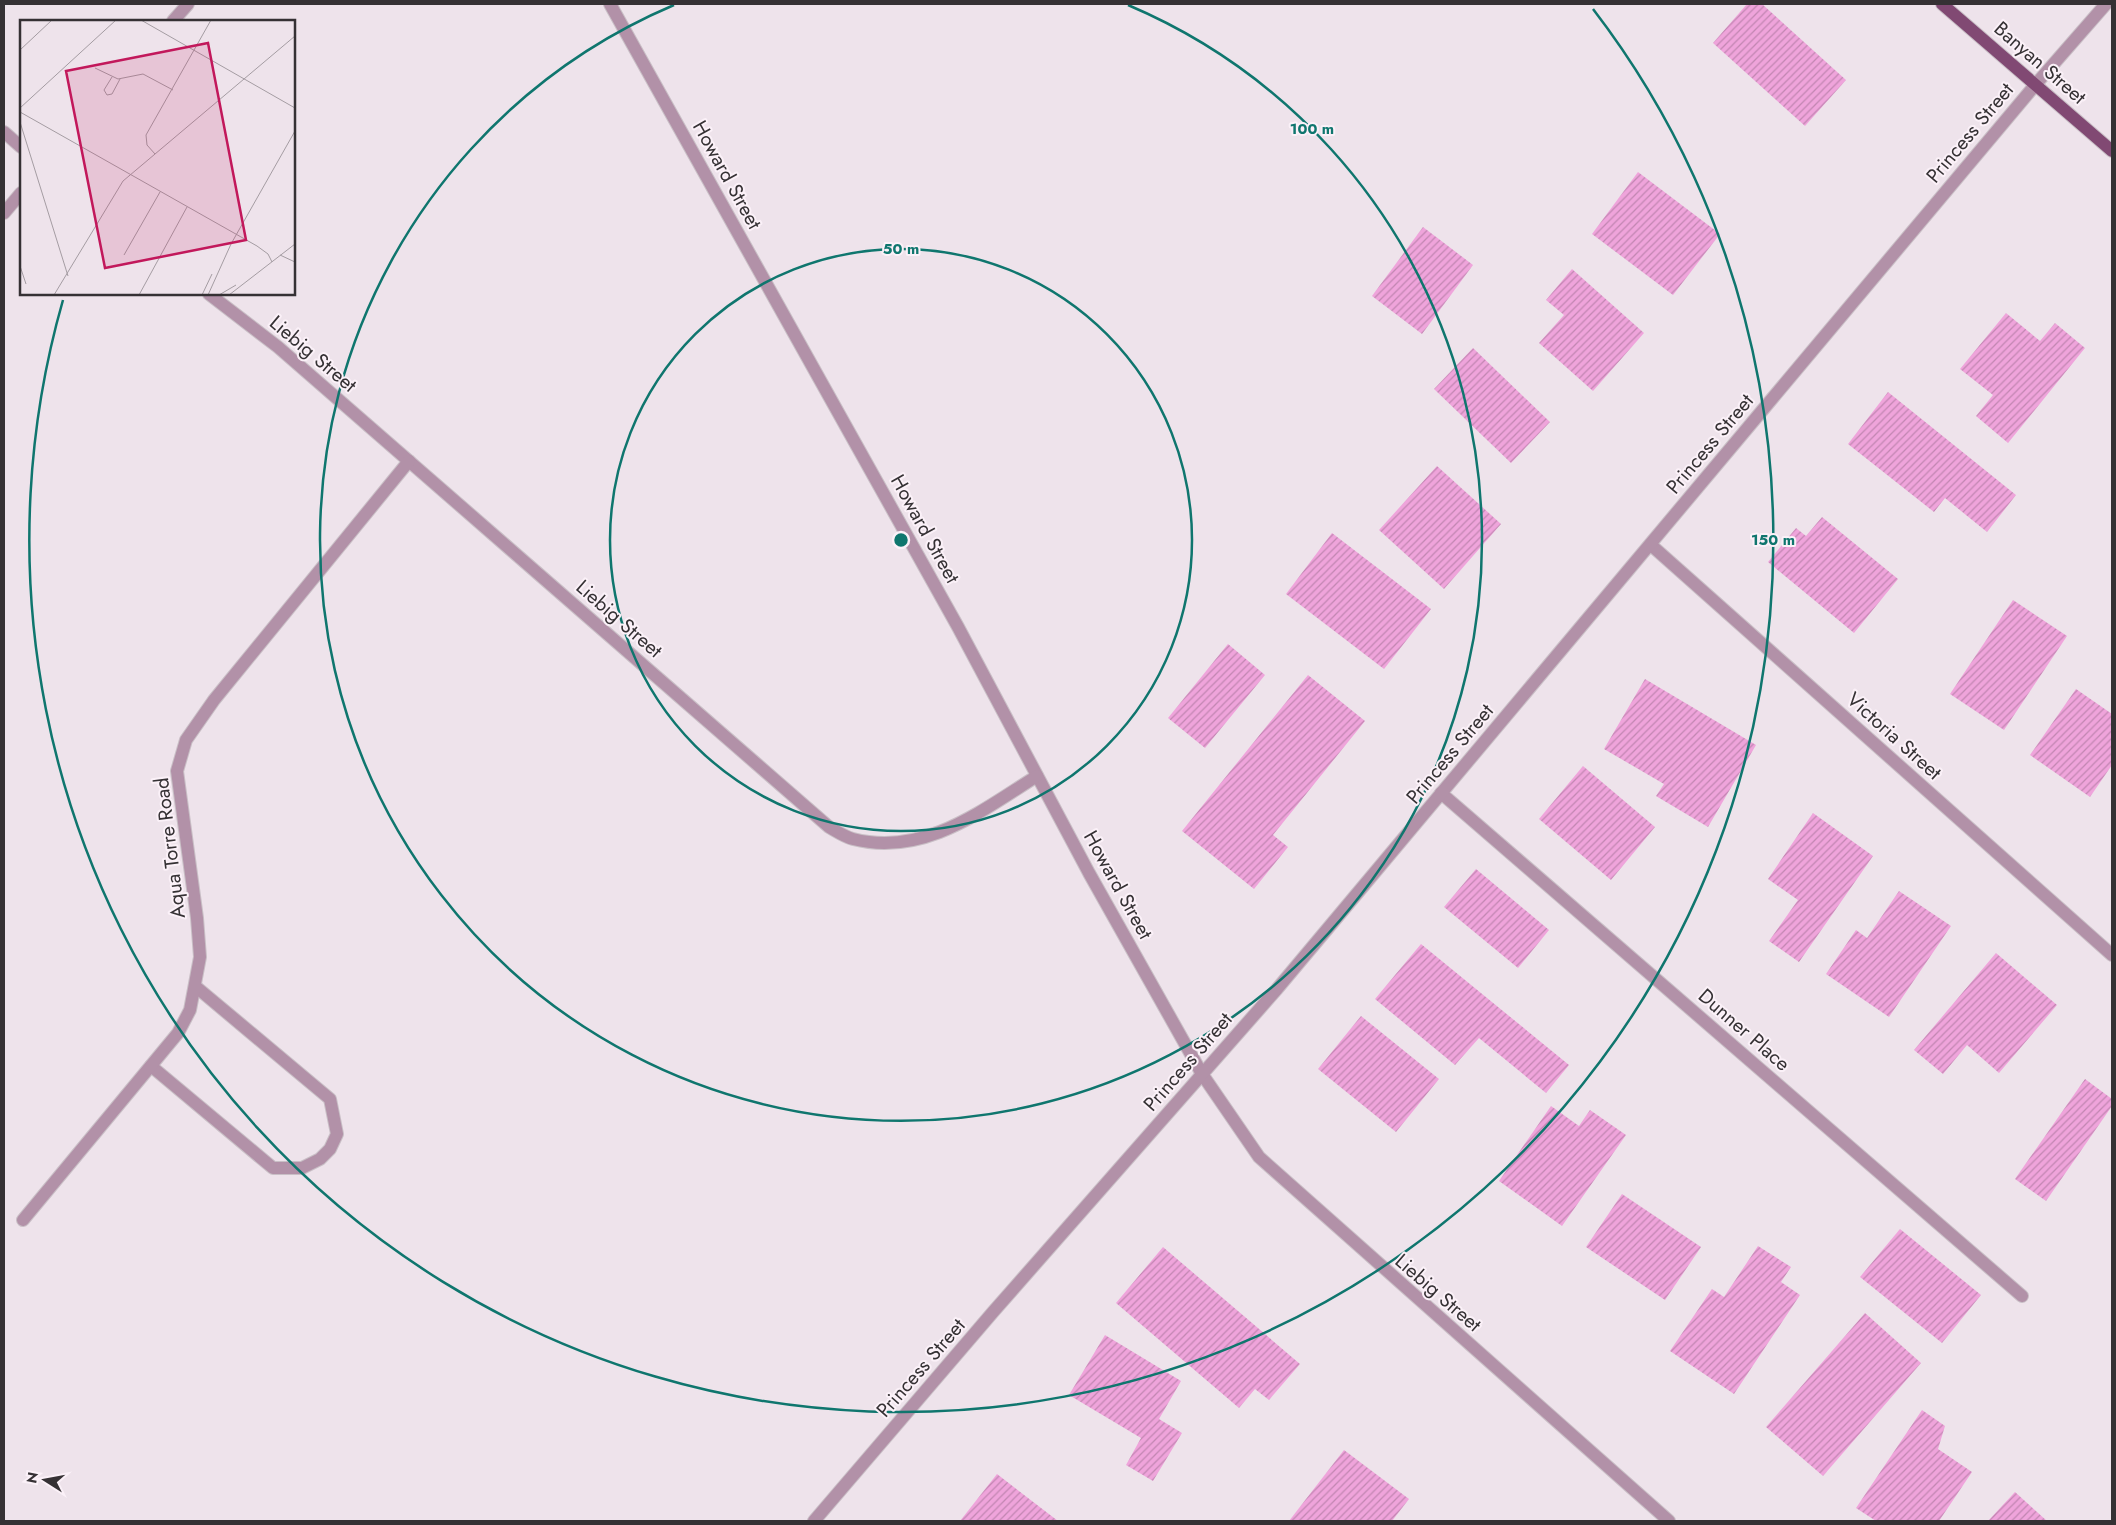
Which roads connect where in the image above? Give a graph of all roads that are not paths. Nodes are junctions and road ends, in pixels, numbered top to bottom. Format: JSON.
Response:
{"nodes":[{"id":1,"x":188,"y":4,"type":"edge"},
{"id":2,"x":610,"y":4,"type":"edge"},
{"id":3,"x":1942,"y":4,"type":"edge"},
{"id":4,"x":2106,"y":4,"type":"edge"},
{"id":5,"x":173,"y":20,"type":"edge"},
{"id":6,"x":2036,"y":84,"type":"junction"},
{"id":7,"x":4,"y":132,"type":"edge"},
{"id":8,"x":20,"y":146,"type":"edge"},
{"id":9,"x":2112,"y":151,"type":"edge"},
{"id":10,"x":20,"y":194,"type":"edge"},
{"id":11,"x":4,"y":213,"type":"edge"},
{"id":12,"x":210,"y":295,"type":"edge"},
{"id":13,"x":409,"y":461,"type":"junction"},
{"id":14,"x":1651,"y":545,"type":"junction"},
{"id":15,"x":1037,"y":776,"type":"junction"},
{"id":16,"x":1441,"y":793,"type":"junction"},
{"id":17,"x":2112,"y":955,"type":"edge"},
{"id":18,"x":195,"y":986,"type":"junction"},
{"id":19,"x":151,"y":1066,"type":"junction"},
{"id":20,"x":1202,"y":1074,"type":"junction"},
{"id":21,"x":23,"y":1220,"type":"dead end"},
{"id":22,"x":2022,"y":1296,"type":"dead end"},
{"id":23,"x":814,"y":1521,"type":"edge"},
{"id":24,"x":1669,"y":1521,"type":"edge"}],
"edges":[{"from":1,"to":5,"type":"street"},
{"from":2,"to":15,"type":"street","name":"Howard Street"},
{"from":3,"to":6,"type":"main road","name":"Banyan Street"},
{"from":4,"to":6,"type":"street","name":"Princess Street"},
{"from":6,"to":9,"type":"main road","name":"Banyan Street"},
{"from":6,"to":14,"type":"street","name":"Princess Street"},
{"from":7,"to":8,"type":"street"},
{"from":10,"to":11,"type":"street"},
{"from":12,"to":13,"type":"street","name":"Liebig Street"},
{"from":13,"to":15,"type":"street","name":"Liebig Street"},
{"from":13,"to":18,"type":"street","name":"Aqua Torre Road"},
{"from":14,"to":16,"type":"street","name":"Princess Street"},
{"from":14,"to":17,"type":"street","name":"Victoria Street"},
{"from":15,"to":20,"type":"street","name":"Howard Street"},
{"from":16,"to":20,"type":"street","name":"Princess Street"},
{"from":16,"to":22,"type":"street","name":"Dunner Place"},
{"from":18,"to":19,"type":"street","name":"Aqua Torre Road"},
{"from":18,"to":19,"type":"street"},
{"from":19,"to":21,"type":"street","name":"Aqua Torre Road"},
{"from":20,"to":23,"type":"street","name":"Princess Street"},
{"from":20,"to":24,"type":"street","name":"Liebig Street"}]}
